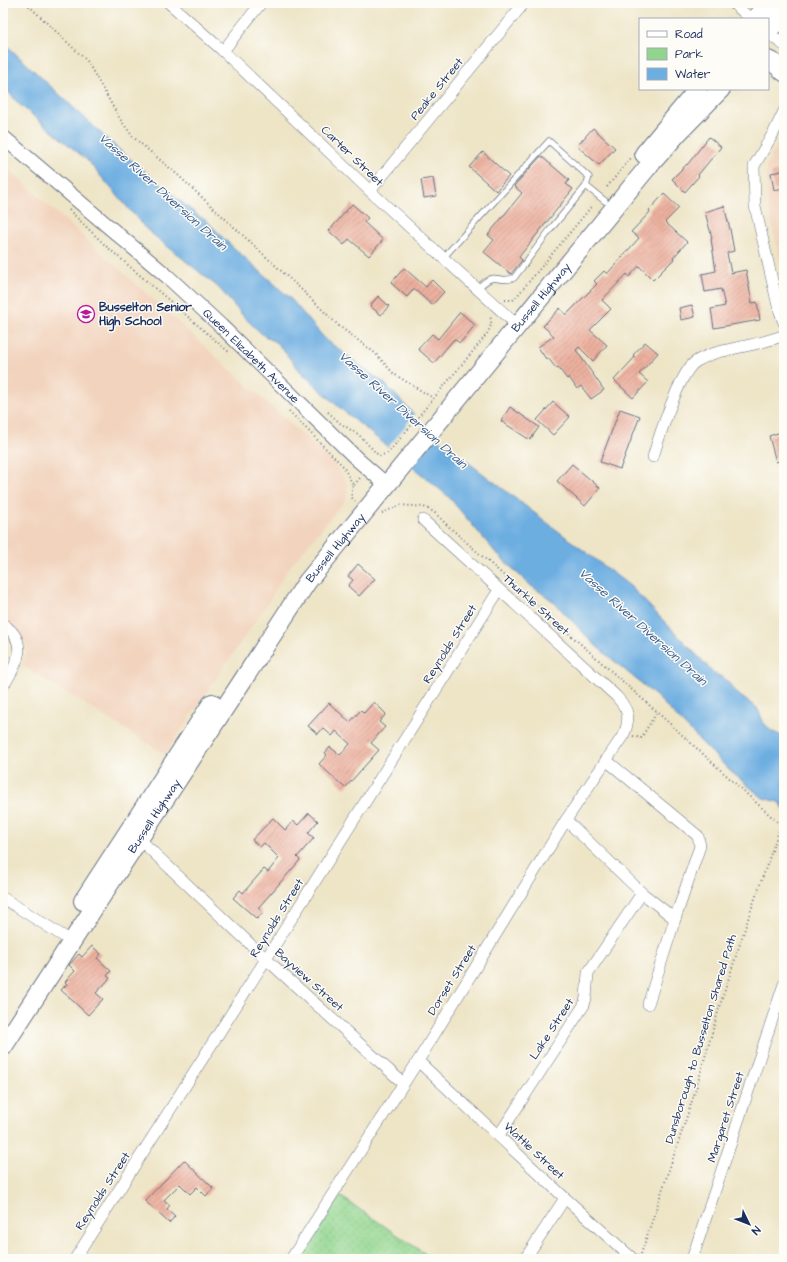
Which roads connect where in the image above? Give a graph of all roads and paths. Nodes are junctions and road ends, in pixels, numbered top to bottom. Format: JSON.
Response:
{"nodes":[{"id":1,"x":26,"y":3,"type":"edge"},
{"id":2,"x":169,"y":3,"type":"edge"},
{"id":3,"x":261,"y":3,"type":"edge"},
{"id":4,"x":524,"y":3,"type":"edge"},
{"id":5,"x":733,"y":3,"type":"edge"},
{"id":6,"x":758,"y":11,"type":"edge"},
{"id":7,"x":767,"y":18,"type":"edge"},
{"id":8,"x":776,"y":25,"type":"edge"},
{"id":9,"x":784,"y":45,"type":"edge"},
{"id":10,"x":223,"y":51,"type":"junction"},
{"id":11,"x":769,"y":60,"type":"edge"},
{"id":12,"x":784,"y":72,"type":"edge"},
{"id":13,"x":697,"y":90,"type":"edge"},
{"id":14,"x":720,"y":90,"type":"edge"},
{"id":15,"x":784,"y":111,"type":"edge"},
{"id":16,"x":3,"y":137,"type":"edge"},
{"id":17,"x":586,"y":186,"type":"junction"},
{"id":18,"x":370,"y":191,"type":"junction"},
{"id":19,"x":599,"y":203,"type":"junction"},
{"id":20,"x":66,"y":208,"type":"dead end"},
{"id":21,"x":443,"y":259,"type":"junction"},
{"id":22,"x":477,"y":289,"type":"junction"},
{"id":23,"x":504,"y":299,"type":"dead end"},
{"id":24,"x":490,"y":315,"type":"dead end"},
{"id":25,"x":513,"y":323,"type":"junction"},
{"id":26,"x":784,"y":323,"type":"edge"},
{"id":27,"x":784,"y":335,"type":"edge"},
{"id":28,"x":230,"y":354,"type":"dead end"},
{"id":29,"x":286,"y":408,"type":"dead end"},
{"id":30,"x":432,"y":410,"type":"junction"},
{"id":31,"x":653,"y":457,"type":"dead end"},
{"id":32,"x":395,"y":458,"type":"junction"},
{"id":33,"x":382,"y":481,"type":"junction"},
{"id":34,"x":357,"y":503,"type":"junction"},
{"id":35,"x":423,"y":520,"type":"dead end"},
{"id":36,"x":499,"y":590,"type":"junction"},
{"id":37,"x":3,"y":624,"type":"edge"},
{"id":38,"x":3,"y":686,"type":"edge"},
{"id":39,"x":657,"y":712,"type":"dead end"},
{"id":40,"x":628,"y":713,"type":"joint"},
{"id":41,"x":624,"y":734,"type":"junction"},
{"id":42,"x":606,"y":760,"type":"junction"},
{"id":43,"x":784,"y":808,"type":"edge"},
{"id":44,"x":566,"y":820,"type":"junction"},
{"id":45,"x":781,"y":825,"type":"junction"},
{"id":46,"x":784,"y":827,"type":"edge"},
{"id":47,"x":134,"y":834,"type":"junction"},
{"id":48,"x":642,"y":893,"type":"junction"},
{"id":49,"x":3,"y":898,"type":"edge"},
{"id":50,"x":675,"y":919,"type":"junction"},
{"id":51,"x":66,"y":938,"type":"junction"},
{"id":52,"x":266,"y":959,"type":"junction"},
{"id":53,"x":784,"y":984,"type":"edge"},
{"id":54,"x":648,"y":1004,"type":"dead end"},
{"id":55,"x":3,"y":1025,"type":"edge"},
{"id":56,"x":3,"y":1047,"type":"edge"},
{"id":57,"x":418,"y":1061,"type":"junction"},
{"id":58,"x":403,"y":1082,"type":"junction"},
{"id":59,"x":499,"y":1135,"type":"junction"},
{"id":60,"x":565,"y":1198,"type":"junction"},
{"id":61,"x":75,"y":1259,"type":"edge"},
{"id":62,"x":291,"y":1259,"type":"edge"},
{"id":63,"x":525,"y":1259,"type":"edge"},
{"id":64,"x":633,"y":1259,"type":"edge"},
{"id":65,"x":640,"y":1259,"type":"edge"},
{"id":66,"x":692,"y":1259,"type":"edge"}],
"edges":[{"from":1,"to":30,"type":"path"},
{"from":2,"to":10,"type":"street","name":"Carter Street"},
{"from":3,"to":10,"type":"street"},
{"from":4,"to":18,"type":"street","name":"Peake Street"},
{"from":5,"to":6,"type":"street"},
{"from":6,"to":7,"type":"street"},
{"from":8,"to":9,"type":"street"},
{"from":10,"to":18,"type":"street","name":"Carter Street"},
{"from":11,"to":12,"type":"main road"},
{"from":13,"to":19,"type":"main road","name":"Bussell Highway"},
{"from":14,"to":25,"type":"main road","name":"Bussell Highway"},
{"from":15,"to":26,"type":"street"},
{"from":16,"to":33,"type":"street","name":"Queen Elizabeth Avenue"},
{"from":17,"to":19,"type":"lane"},
{"from":17,"to":21,"type":"lane"},
{"from":17,"to":22,"type":"lane"},
{"from":18,"to":21,"type":"street","name":"Carter Street"},
{"from":19,"to":23,"type":"path"},
{"from":19,"to":25,"type":"main road","name":"Bussell Highway"},
{"from":20,"to":28,"type":"path"},
{"from":21,"to":22,"type":"street","name":"Carter Street"},
{"from":22,"to":25,"type":"street","name":"Carter Street"},
{"from":24,"to":30,"type":"path"},
{"from":25,"to":30,"type":"main road","name":"Bussell Highway"},
{"from":27,"to":31,"type":"street"},
{"from":29,"to":34,"type":"path"},
{"from":30,"to":32,"type":"main road","name":"Bussell Highway"},
{"from":30,"to":32,"type":"path"},
{"from":32,"to":33,"type":"main road","name":"Bussell Highway"},
{"from":33,"to":34,"type":"main road","name":"Bussell Highway"},
{"from":33,"to":47,"type":"main road","name":"Bussell Highway"},
{"from":34,"to":47,"type":"main road","name":"Bussell Highway"},
{"from":35,"to":36,"type":"street","name":"Thurkle Street"},
{"from":36,"to":40,"type":"street","name":"Thurkle Street"},
{"from":36,"to":52,"type":"street","name":"Reynolds Street"},
{"from":37,"to":38,"type":"street"},
{"from":39,"to":41,"type":"path"},
{"from":40,"to":41,"type":"street","name":"Dorset Street"},
{"from":41,"to":42,"type":"street","name":"Dorset Street"},
{"from":42,"to":44,"type":"street","name":"Dorset Street"},
{"from":42,"to":50,"type":"street"},
{"from":43,"to":45,"type":"path"},
{"from":44,"to":48,"type":"street"},
{"from":44,"to":57,"type":"street","name":"Dorset Street"},
{"from":45,"to":46,"type":"path"},
{"from":45,"to":65,"type":"path","name":"Dunsborough to Busselton Shared Path"},
{"from":47,"to":51,"type":"main road","name":"Bussell Highway"},
{"from":47,"to":52,"type":"street","name":"Bayview Street"},
{"from":48,"to":50,"type":"street"},
{"from":48,"to":59,"type":"street","name":"Lake Street"},
{"from":49,"to":51,"type":"street"},
{"from":50,"to":54,"type":"street"},
{"from":51,"to":55,"type":"main road","name":"Bussell Highway"},
{"from":51,"to":56,"type":"main road","name":"Bussell Highway"},
{"from":52,"to":58,"type":"street","name":"Bayview Street"},
{"from":52,"to":61,"type":"street","name":"Reynolds Street"},
{"from":53,"to":66,"type":"street","name":"Margaret Street"},
{"from":57,"to":58,"type":"street","name":"Dorset Street"},
{"from":57,"to":59,"type":"street","name":"Wattle Street"},
{"from":58,"to":62,"type":"street","name":"Dorset Street"},
{"from":59,"to":60,"type":"street","name":"Wattle Street"},
{"from":60,"to":63,"type":"street"},
{"from":60,"to":64,"type":"street","name":"Wattle Street"}]}
